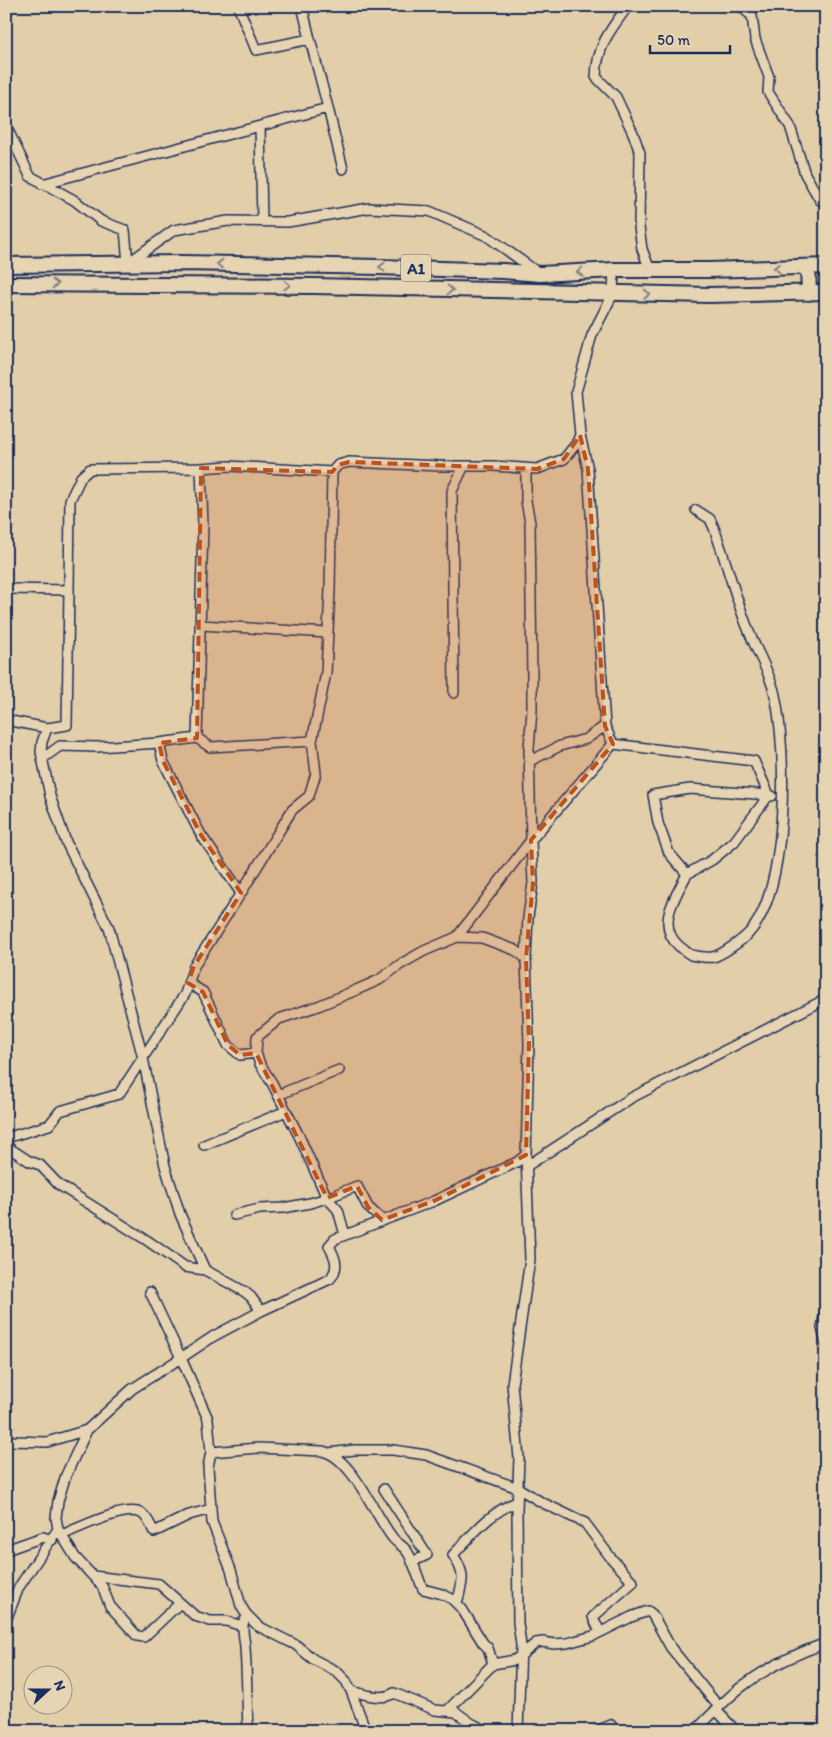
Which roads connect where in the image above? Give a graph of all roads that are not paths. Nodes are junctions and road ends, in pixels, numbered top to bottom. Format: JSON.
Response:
{"nodes":[{"id":1,"x":238,"y":6,"type":"edge"},
{"id":2,"x":302,"y":6,"type":"edge"},
{"id":3,"x":628,"y":6,"type":"edge"},
{"id":4,"x":740,"y":6,"type":"edge"},
{"id":5,"x":310,"y":39,"type":"junction"},
{"id":6,"x":328,"y":108,"type":"junction"},
{"id":7,"x":6,"y":126,"type":"edge"},
{"id":8,"x":260,"y":126,"type":"junction"},
{"id":9,"x":343,"y":169,"type":"dead end"},
{"id":10,"x":42,"y":184,"type":"junction"},
{"id":11,"x":826,"y":202,"type":"edge"},
{"id":12,"x":262,"y":221,"type":"junction"},
{"id":13,"x":128,"y":263,"type":"junction"},
{"id":14,"x":6,"y":264,"type":"edge"},
{"id":15,"x":808,"y":266,"type":"junction"},
{"id":16,"x":826,"y":266,"type":"edge"},
{"id":17,"x":614,"y":270,"type":"junction"},
{"id":18,"x":650,"y":270,"type":"junction"},
{"id":19,"x":540,"y":274,"type":"junction"},
{"id":20,"x":6,"y":284,"type":"edge"},
{"id":21,"x":826,"y":292,"type":"edge"},
{"id":22,"x":809,"y":293,"type":"junction"},
{"id":23,"x":613,"y":294,"type":"junction"},
{"id":24,"x":580,"y":435,"type":"junction"},
{"id":25,"x":464,"y":466,"type":"junction"},
{"id":26,"x":201,"y":468,"type":"junction"},
{"id":27,"x":526,"y":468,"type":"junction"},
{"id":28,"x":332,"y":472,"type":"junction"},
{"id":29,"x":696,"y":510,"type":"dead end"},
{"id":30,"x":6,"y":588,"type":"edge"},
{"id":31,"x":69,"y":590,"type":"junction"},
{"id":32,"x":201,"y":625,"type":"junction"},
{"id":33,"x":328,"y":633,"type":"junction"},
{"id":34,"x":454,"y":693,"type":"dead end"},
{"id":35,"x":6,"y":720,"type":"edge"},
{"id":36,"x":605,"y":726,"type":"junction"},
{"id":37,"x":47,"y":728,"type":"junction"},
{"id":38,"x":198,"y":738,"type":"junction"},
{"id":39,"x":312,"y":741,"type":"junction"},
{"id":40,"x":159,"y":743,"type":"junction"},
{"id":41,"x":613,"y":744,"type":"junction"},
{"id":42,"x":42,"y":759,"type":"junction"},
{"id":43,"x":530,"y":761,"type":"junction"},
{"id":44,"x":769,"y":795,"type":"junction"},
{"id":45,"x":782,"y":798,"type":"junction"},
{"id":46,"x":531,"y":840,"type":"junction"},
{"id":47,"x":687,"y":874,"type":"junction"},
{"id":48,"x":241,"y":893,"type":"junction"},
{"id":49,"x":457,"y":937,"type":"junction"},
{"id":50,"x":526,"y":958,"type":"junction"},
{"id":51,"x":188,"y":983,"type":"junction"},
{"id":52,"x":826,"y":998,"type":"edge"},
{"id":53,"x":256,"y":1053,"type":"junction"},
{"id":54,"x":143,"y":1058,"type":"junction"},
{"id":55,"x":339,"y":1070,"type":"dead end"},
{"id":56,"x":278,"y":1095,"type":"junction"},
{"id":57,"x":286,"y":1111,"type":"junction"},
{"id":58,"x":6,"y":1138,"type":"edge"},
{"id":59,"x":204,"y":1145,"type":"dead end"},
{"id":60,"x":6,"y":1146,"type":"edge"},
{"id":61,"x":526,"y":1155,"type":"junction"},
{"id":62,"x":527,"y":1166,"type":"junction"},
{"id":63,"x":327,"y":1198,"type":"junction"},
{"id":64,"x":234,"y":1214,"type":"dead end"},
{"id":65,"x":382,"y":1220,"type":"junction"},
{"id":66,"x":345,"y":1235,"type":"junction"},
{"id":67,"x":205,"y":1270,"type":"junction"},
{"id":68,"x":150,"y":1292,"type":"dead end"},
{"id":69,"x":826,"y":1306,"type":"edge"},
{"id":70,"x":261,"y":1311,"type":"junction"},
{"id":71,"x":826,"y":1344,"type":"edge"},
{"id":72,"x":180,"y":1358,"type":"junction"},
{"id":73,"x":88,"y":1430,"type":"junction"},
{"id":74,"x":6,"y":1443,"type":"edge"},
{"id":75,"x":211,"y":1452,"type":"junction"},
{"id":76,"x":330,"y":1453,"type":"junction"},
{"id":77,"x":518,"y":1488,"type":"junction"},
{"id":78,"x":384,"y":1489,"type":"dead end"},
{"id":79,"x":518,"y":1502,"type":"junction"},
{"id":80,"x":212,"y":1508,"type":"junction"},
{"id":81,"x":60,"y":1532,"type":"junction"},
{"id":82,"x":52,"y":1540,"type":"junction"},
{"id":83,"x":6,"y":1550,"type":"edge"},
{"id":84,"x":412,"y":1562,"type":"junction"},
{"id":85,"x":93,"y":1576,"type":"junction"},
{"id":86,"x":180,"y":1603,"type":"junction"},
{"id":87,"x":457,"y":1603,"type":"junction"},
{"id":88,"x":246,"y":1614,"type":"junction"},
{"id":89,"x":6,"y":1620,"type":"edge"},
{"id":90,"x":242,"y":1626,"type":"junction"},
{"id":91,"x":600,"y":1632,"type":"junction"},
{"id":92,"x":826,"y":1643,"type":"edge"},
{"id":93,"x":520,"y":1658,"type":"junction"},
{"id":94,"x":493,"y":1664,"type":"junction"},
{"id":95,"x":351,"y":1691,"type":"junction"},
{"id":96,"x":718,"y":1708,"type":"junction"},
{"id":97,"x":447,"y":1711,"type":"junction"},
{"id":98,"x":248,"y":1731,"type":"edge"},
{"id":99,"x":366,"y":1731,"type":"edge"},
{"id":100,"x":487,"y":1731,"type":"edge"},
{"id":101,"x":518,"y":1731,"type":"edge"},
{"id":102,"x":596,"y":1731,"type":"edge"},
{"id":103,"x":615,"y":1731,"type":"edge"},
{"id":104,"x":695,"y":1731,"type":"edge"},
{"id":105,"x":736,"y":1731,"type":"edge"}],
"edges":[{"from":1,"to":5,"type":"street"},
{"from":2,"to":5,"type":"street"},
{"from":3,"to":18,"type":"street"},
{"from":4,"to":11,"type":"street"},
{"from":5,"to":6,"type":"street"},
{"from":6,"to":8,"type":"street"},
{"from":6,"to":9,"type":"street"},
{"from":7,"to":10,"type":"street"},
{"from":8,"to":10,"type":"street"},
{"from":8,"to":12,"type":"street"},
{"from":10,"to":13,"type":"street"},
{"from":12,"to":13,"type":"street"},
{"from":12,"to":19,"type":"street"},
{"from":13,"to":14,"type":"highway","number":"A1"},
{"from":19,"to":13,"type":"highway","number":"A1","one_way":true},
{"from":15,"to":16,"type":"highway","number":"A1"},
{"from":15,"to":18,"type":"highway","number":"A1","one_way":true},
{"from":15,"to":22,"type":"highway"},
{"from":17,"to":18,"type":"highway","number":"A1"},
{"from":17,"to":19,"type":"highway","number":"A1","one_way":true},
{"from":17,"to":23,"type":"street"},
{"from":20,"to":23,"type":"highway","number":"A1","one_way":true},
{"from":21,"to":22,"type":"highway","number":"A1"},
{"from":23,"to":22,"type":"highway","number":"A1","one_way":true},
{"from":23,"to":24,"type":"street"},
{"from":24,"to":27,"type":"street"},
{"from":24,"to":36,"type":"street"},
{"from":25,"to":27,"type":"street"},
{"from":25,"to":28,"type":"street"},
{"from":25,"to":34,"type":"street"},
{"from":26,"to":28,"type":"street"},
{"from":26,"to":31,"type":"street"},
{"from":26,"to":32,"type":"street"},
{"from":27,"to":43,"type":"street"},
{"from":28,"to":33,"type":"street"},
{"from":29,"to":45,"type":"street"},
{"from":30,"to":31,"type":"street"},
{"from":31,"to":37,"type":"street"},
{"from":32,"to":33,"type":"street"},
{"from":32,"to":38,"type":"street"},
{"from":33,"to":39,"type":"street"},
{"from":35,"to":37,"type":"street"},
{"from":36,"to":41,"type":"street"},
{"from":36,"to":43,"type":"street"},
{"from":37,"to":42,"type":"street"},
{"from":38,"to":39,"type":"street"},
{"from":38,"to":40,"type":"street"},
{"from":39,"to":48,"type":"street"},
{"from":40,"to":42,"type":"street"},
{"from":40,"to":48,"type":"street"},
{"from":41,"to":44,"type":"street"},
{"from":41,"to":46,"type":"street"},
{"from":42,"to":54,"type":"street"},
{"from":43,"to":46,"type":"street"},
{"from":44,"to":45,"type":"street"},
{"from":44,"to":47,"type":"street"},
{"from":44,"to":47,"type":"street"},
{"from":45,"to":47,"type":"street"},
{"from":46,"to":49,"type":"street"},
{"from":46,"to":50,"type":"street"},
{"from":48,"to":51,"type":"street"},
{"from":49,"to":50,"type":"street"},
{"from":49,"to":53,"type":"street"},
{"from":50,"to":61,"type":"street"},
{"from":51,"to":53,"type":"street"},
{"from":51,"to":54,"type":"street"},
{"from":52,"to":62,"type":"street"},
{"from":53,"to":56,"type":"street"},
{"from":54,"to":58,"type":"street"},
{"from":54,"to":67,"type":"street"},
{"from":55,"to":56,"type":"street"},
{"from":56,"to":57,"type":"street"},
{"from":57,"to":59,"type":"street"},
{"from":57,"to":63,"type":"street"},
{"from":60,"to":67,"type":"street"},
{"from":61,"to":62,"type":"street"},
{"from":61,"to":65,"type":"street"},
{"from":62,"to":77,"type":"street"},
{"from":63,"to":64,"type":"street"},
{"from":63,"to":65,"type":"street"},
{"from":63,"to":66,"type":"street"},
{"from":65,"to":66,"type":"street"},
{"from":66,"to":70,"type":"street"},
{"from":67,"to":70,"type":"street"},
{"from":68,"to":72,"type":"street"},
{"from":69,"to":71,"type":"street"},
{"from":70,"to":72,"type":"street"},
{"from":72,"to":73,"type":"street"},
{"from":72,"to":75,"type":"street"},
{"from":73,"to":74,"type":"street"},
{"from":73,"to":81,"type":"street"},
{"from":75,"to":76,"type":"street"},
{"from":75,"to":80,"type":"street"},
{"from":76,"to":77,"type":"street"},
{"from":76,"to":84,"type":"street"},
{"from":77,"to":79,"type":"street"},
{"from":77,"to":91,"type":"street"},
{"from":78,"to":84,"type":"street"},
{"from":79,"to":87,"type":"street"},
{"from":79,"to":93,"type":"street"},
{"from":80,"to":81,"type":"street"},
{"from":80,"to":88,"type":"street"},
{"from":81,"to":82,"type":"street"},
{"from":81,"to":85,"type":"street"},
{"from":82,"to":83,"type":"street"},
{"from":82,"to":89,"type":"street"},
{"from":84,"to":87,"type":"street"},
{"from":85,"to":86,"type":"street"},
{"from":85,"to":86,"type":"street"},
{"from":86,"to":90,"type":"street"},
{"from":87,"to":94,"type":"street"},
{"from":88,"to":90,"type":"street"},
{"from":88,"to":95,"type":"street"},
{"from":90,"to":98,"type":"street"},
{"from":91,"to":93,"type":"street"},
{"from":91,"to":96,"type":"street"},
{"from":92,"to":96,"type":"street"},
{"from":93,"to":94,"type":"street"},
{"from":93,"to":101,"type":"street"},
{"from":94,"to":97,"type":"street"},
{"from":95,"to":97,"type":"street"},
{"from":95,"to":99,"type":"street"},
{"from":96,"to":104,"type":"street"},
{"from":96,"to":105,"type":"street"},
{"from":97,"to":100,"type":"street"},
{"from":102,"to":103,"type":"street"}]}
